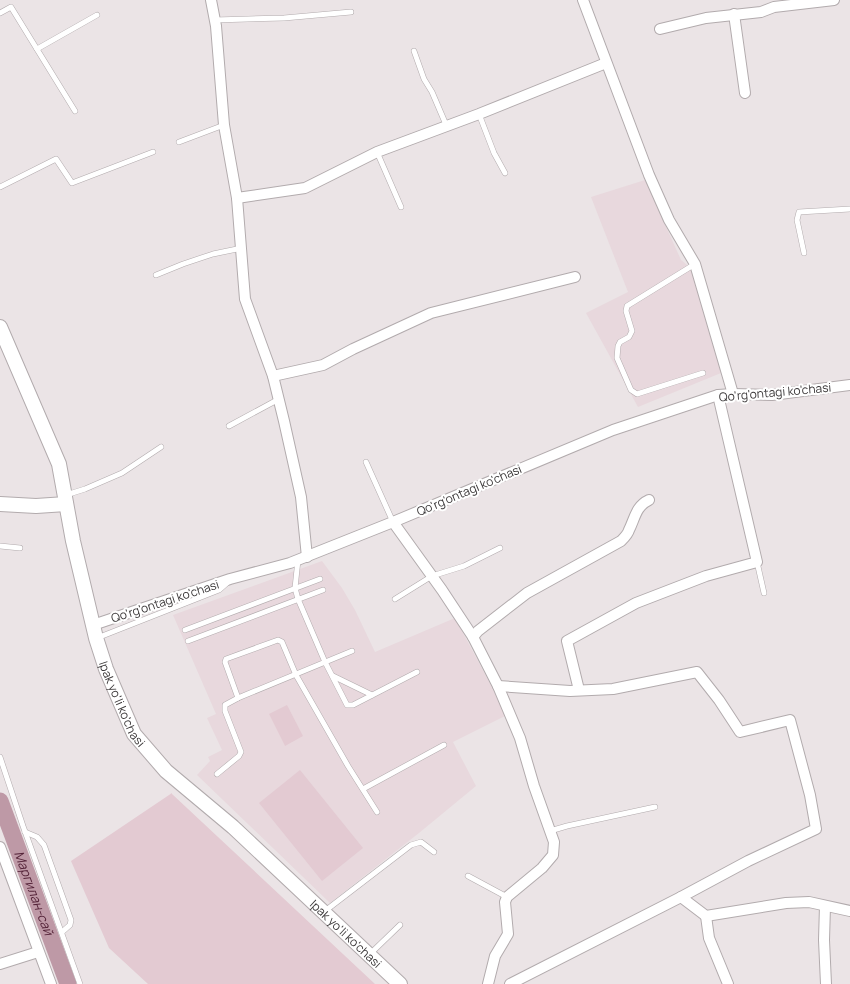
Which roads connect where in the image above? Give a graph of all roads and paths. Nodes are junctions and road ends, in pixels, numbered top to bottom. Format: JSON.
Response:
{"nodes":[{"id":1,"x":211,"y":0,"type":"edge"},
{"id":2,"x":583,"y":0,"type":"edge"},
{"id":3,"x":834,"y":0,"type":"edge"},
{"id":4,"x":351,"y":12,"type":"dead end"},
{"id":5,"x":0,"y":13,"type":"edge"},
{"id":6,"x":734,"y":14,"type":"junction"},
{"id":7,"x":98,"y":15,"type":"dead end"},
{"id":8,"x":215,"y":20,"type":"junction"},
{"id":9,"x":660,"y":29,"type":"dead end"},
{"id":10,"x":37,"y":49,"type":"junction"},
{"id":11,"x":414,"y":51,"type":"dead end"},
{"id":12,"x":606,"y":63,"type":"junction"},
{"id":13,"x":745,"y":93,"type":"dead end"},
{"id":14,"x":75,"y":111,"type":"dead end"},
{"id":15,"x":479,"y":114,"type":"junction"},
{"id":16,"x":224,"y":125,"type":"junction"},
{"id":17,"x":447,"y":127,"type":"junction"},
{"id":18,"x":179,"y":142,"type":"dead end"},
{"id":19,"x":153,"y":152,"type":"dead end"},
{"id":20,"x":377,"y":152,"type":"junction"},
{"id":21,"x":505,"y":173,"type":"dead end"},
{"id":22,"x":0,"y":187,"type":"edge"},
{"id":23,"x":237,"y":198,"type":"junction"},
{"id":24,"x":400,"y":207,"type":"dead end"},
{"id":25,"x":850,"y":209,"type":"edge"},
{"id":26,"x":242,"y":248,"type":"junction"},
{"id":27,"x":804,"y":253,"type":"dead end"},
{"id":28,"x":695,"y":264,"type":"junction"},
{"id":29,"x":156,"y":275,"type":"dead end"},
{"id":30,"x":575,"y":278,"type":"dead end"},
{"id":31,"x":0,"y":327,"type":"edge"},
{"id":32,"x":703,"y":373,"type":"dead end"},
{"id":33,"x":273,"y":376,"type":"junction"},
{"id":34,"x":850,"y":385,"type":"edge"},
{"id":35,"x":733,"y":394,"type":"junction"},
{"id":36,"x":718,"y":395,"type":"junction"},
{"id":37,"x":279,"y":399,"type":"junction"},
{"id":38,"x":229,"y":426,"type":"dead end"},
{"id":39,"x":161,"y":447,"type":"dead end"},
{"id":40,"x":366,"y":462,"type":"dead end"},
{"id":41,"x":65,"y":500,"type":"junction"},
{"id":42,"x":649,"y":500,"type":"dead end"},
{"id":43,"x":0,"y":504,"type":"edge"},
{"id":44,"x":393,"y":522,"type":"junction"},
{"id":45,"x":0,"y":546,"type":"edge"},
{"id":46,"x":20,"y":548,"type":"dead end"},
{"id":47,"x":500,"y":548,"type":"dead end"},
{"id":48,"x":302,"y":558,"type":"junction"},
{"id":49,"x":757,"y":562,"type":"junction"},
{"id":50,"x":432,"y":576,"type":"junction"},
{"id":51,"x":230,"y":579,"type":"junction"},
{"id":52,"x":320,"y":579,"type":"dead end"},
{"id":53,"x":296,"y":588,"type":"junction"},
{"id":54,"x":322,"y":590,"type":"dead end"},
{"id":55,"x":764,"y":593,"type":"dead end"},
{"id":56,"x":298,"y":599,"type":"junction"},
{"id":57,"x":395,"y":599,"type":"dead end"},
{"id":58,"x":93,"y":624,"type":"junction"},
{"id":59,"x":185,"y":630,"type":"dead end"},
{"id":60,"x":473,"y":637,"type":"junction"},
{"id":61,"x":96,"y":638,"type":"junction"},
{"id":62,"x":188,"y":641,"type":"dead end"},
{"id":63,"x":352,"y":651,"type":"dead end"},
{"id":64,"x":325,"y":662,"type":"junction"},
{"id":65,"x":416,"y":672,"type":"dead end"},
{"id":66,"x":296,"y":675,"type":"junction"},
{"id":67,"x":333,"y":676,"type":"junction"},
{"id":68,"x":498,"y":686,"type":"junction"},
{"id":69,"x":579,"y":690,"type":"junction"},
{"id":70,"x":372,"y":695,"type":"junction"},
{"id":71,"x":238,"y":698,"type":"junction"},
{"id":72,"x":444,"y":745,"type":"dead end"},
{"id":73,"x":0,"y":757,"type":"edge"},
{"id":74,"x":217,"y":774,"type":"dead end"},
{"id":75,"x":363,"y":789,"type":"junction"},
{"id":76,"x":655,"y":807,"type":"dead end"},
{"id":77,"x":377,"y":812,"type":"dead end"},
{"id":78,"x":550,"y":831,"type":"junction"},
{"id":79,"x":25,"y":832,"type":"junction"},
{"id":80,"x":0,"y":847,"type":"edge"},
{"id":81,"x":434,"y":852,"type":"dead end"},
{"id":82,"x":4,"y":869,"type":"edge"},
{"id":83,"x":468,"y":876,"type":"dead end"},
{"id":84,"x":507,"y":897,"type":"junction"},
{"id":85,"x":681,"y":897,"type":"junction"},
{"id":86,"x":825,"y":906,"type":"junction"},
{"id":87,"x":850,"y":911,"type":"edge"},
{"id":88,"x":324,"y":912,"type":"junction"},
{"id":89,"x":706,"y":916,"type":"junction"},
{"id":90,"x":400,"y":925,"type":"dead end"},
{"id":91,"x":62,"y":932,"type":"junction"},
{"id":92,"x":38,"y":952,"type":"junction"},
{"id":93,"x":369,"y":955,"type":"junction"},
{"id":94,"x":0,"y":964,"type":"edge"},
{"id":95,"x":51,"y":984,"type":"edge"},
{"id":96,"x":80,"y":984,"type":"edge"},
{"id":97,"x":400,"y":984,"type":"edge"},
{"id":98,"x":488,"y":984,"type":"edge"},
{"id":99,"x":510,"y":984,"type":"edge"},
{"id":100,"x":728,"y":984,"type":"edge"},
{"id":101,"x":826,"y":984,"type":"edge"}],
"edges":[{"from":1,"to":8,"type":"street"},
{"from":2,"to":12,"type":"street"},
{"from":3,"to":6,"type":"street"},
{"from":4,"to":8,"type":"lane"},
{"from":5,"to":10,"type":"lane"},
{"from":6,"to":9,"type":"street"},
{"from":6,"to":13,"type":"street"},
{"from":7,"to":10,"type":"lane"},
{"from":8,"to":16,"type":"street"},
{"from":10,"to":14,"type":"lane"},
{"from":11,"to":17,"type":"lane"},
{"from":12,"to":15,"type":"street"},
{"from":12,"to":28,"type":"street"},
{"from":15,"to":17,"type":"street"},
{"from":15,"to":21,"type":"lane"},
{"from":16,"to":18,"type":"lane"},
{"from":16,"to":23,"type":"street"},
{"from":17,"to":20,"type":"street"},
{"from":19,"to":22,"type":"lane"},
{"from":20,"to":23,"type":"street"},
{"from":20,"to":24,"type":"lane"},
{"from":23,"to":26,"type":"street"},
{"from":25,"to":27,"type":"lane"},
{"from":26,"to":29,"type":"lane"},
{"from":26,"to":33,"type":"street"},
{"from":28,"to":32,"type":"lane"},
{"from":28,"to":35,"type":"street"},
{"from":30,"to":33,"type":"street"},
{"from":31,"to":41,"type":"main road","name":"Ipak yo'li ko'chasi"},
{"from":33,"to":37,"type":"street"},
{"from":34,"to":35,"type":"street","name":"Qo'rg'ontagi ko'chasi"},
{"from":35,"to":36,"type":"street","name":"Qo'rg'ontagi ko'chasi"},
{"from":36,"to":44,"type":"street","name":"Qo'rg'ontagi ko'chasi"},
{"from":36,"to":49,"type":"street"},
{"from":37,"to":38,"type":"lane"},
{"from":37,"to":48,"type":"street"},
{"from":39,"to":41,"type":"lane"},
{"from":40,"to":44,"type":"lane"},
{"from":41,"to":43,"type":"main road"},
{"from":41,"to":58,"type":"main road","name":"Ipak yo'li ko'chasi"},
{"from":42,"to":60,"type":"street"},
{"from":44,"to":48,"type":"street","name":"Qo'rg'ontagi ko'chasi"},
{"from":44,"to":50,"type":"street"},
{"from":45,"to":46,"type":"lane"},
{"from":47,"to":50,"type":"lane"},
{"from":48,"to":51,"type":"street","name":"Qo'rg'ontagi ko'chasi"},
{"from":48,"to":53,"type":"lane"},
{"from":49,"to":55,"type":"lane"},
{"from":49,"to":69,"type":"street"},
{"from":50,"to":57,"type":"lane"},
{"from":50,"to":60,"type":"street"},
{"from":51,"to":58,"type":"street","name":"Qo'rg'ontagi ko'chasi"},
{"from":51,"to":61,"type":"lane"},
{"from":52,"to":53,"type":"lane"},
{"from":53,"to":56,"type":"lane"},
{"from":53,"to":59,"type":"lane"},
{"from":54,"to":56,"type":"lane"},
{"from":56,"to":62,"type":"lane"},
{"from":56,"to":64,"type":"lane"},
{"from":58,"to":61,"type":"main road","name":"Ipak yo'li ko'chasi"},
{"from":60,"to":68,"type":"street"},
{"from":61,"to":88,"type":"main road","name":"Ipak yo'li ko'chasi"},
{"from":63,"to":64,"type":"lane"},
{"from":64,"to":66,"type":"lane"},
{"from":64,"to":67,"type":"lane"},
{"from":65,"to":70,"type":"lane"},
{"from":66,"to":71,"type":"lane"},
{"from":66,"to":71,"type":"lane"},
{"from":66,"to":75,"type":"lane"},
{"from":67,"to":70,"type":"lane"},
{"from":67,"to":70,"type":"lane"},
{"from":68,"to":69,"type":"street"},
{"from":68,"to":78,"type":"street"},
{"from":69,"to":85,"type":"street"},
{"from":71,"to":74,"type":"lane"},
{"from":72,"to":75,"type":"lane"},
{"from":73,"to":79,"type":"lane"},
{"from":75,"to":77,"type":"lane"},
{"from":76,"to":78,"type":"lane"},
{"from":78,"to":84,"type":"street"},
{"from":79,"to":91,"type":"lane"},
{"from":79,"to":91,"type":"lane"},
{"from":80,"to":82,"type":"street"},
{"from":81,"to":88,"type":"lane"},
{"from":82,"to":92,"type":"street"},
{"from":83,"to":84,"type":"lane"},
{"from":84,"to":98,"type":"street"},
{"from":85,"to":89,"type":"street"},
{"from":85,"to":99,"type":"street"},
{"from":86,"to":87,"type":"street"},
{"from":86,"to":89,"type":"street"},
{"from":86,"to":101,"type":"street"},
{"from":88,"to":93,"type":"main road","name":"Ipak yo'li ko'chasi"},
{"from":89,"to":100,"type":"street"},
{"from":90,"to":93,"type":"lane"},
{"from":91,"to":96,"type":"lane"},
{"from":92,"to":94,"type":"street"},
{"from":92,"to":95,"type":"street"},
{"from":93,"to":97,"type":"main road","name":"Ipak yo'li ko'chasi"}]}
